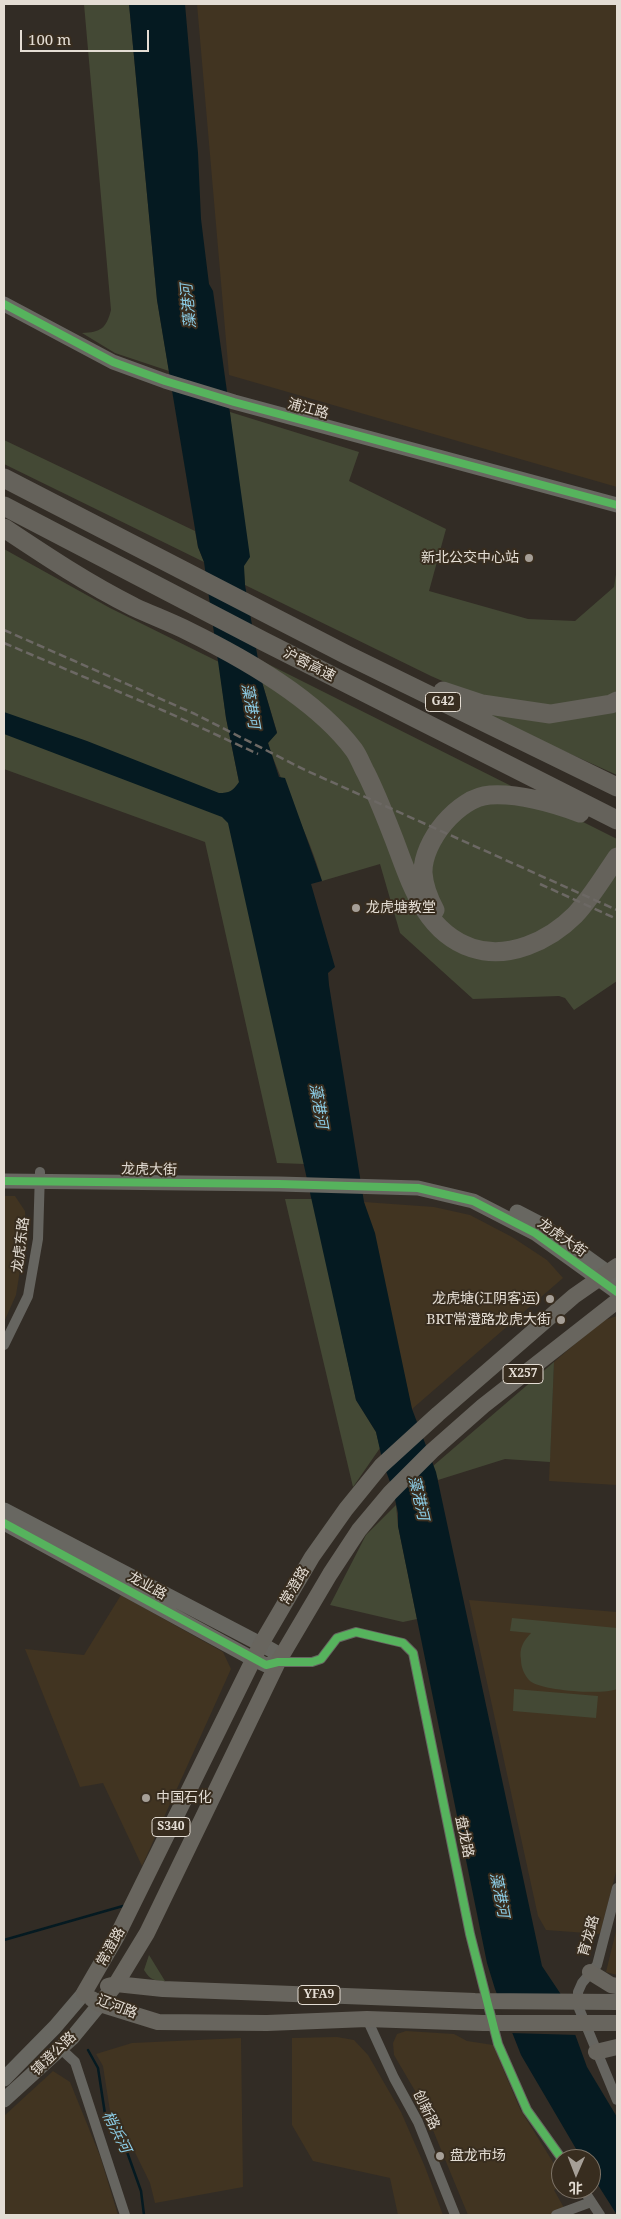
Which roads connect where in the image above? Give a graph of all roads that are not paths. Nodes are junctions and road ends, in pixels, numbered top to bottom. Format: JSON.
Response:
{"nodes":[{"id":1,"x":4,"y":304,"type":"edge"},
{"id":2,"x":4,"y":478,"type":"edge"},
{"id":3,"x":617,"y":505,"type":"edge"},
{"id":4,"x":4,"y":506,"type":"edge"},
{"id":5,"x":4,"y":528,"type":"edge"},
{"id":6,"x":269,"y":613,"type":"junction"},
{"id":7,"x":617,"y":701,"type":"edge"},
{"id":8,"x":617,"y":788,"type":"edge"},
{"id":9,"x":610,"y":821,"type":"edge"},
{"id":10,"x":617,"y":841,"type":"edge"},
{"id":11,"x":617,"y":857,"type":"edge"},
{"id":12,"x":4,"y":1171,"type":"edge"},
{"id":13,"x":40,"y":1177,"type":"junction"},
{"id":14,"x":4,"y":1181,"type":"edge"},
{"id":15,"x":611,"y":1274,"type":"edge"},
{"id":16,"x":617,"y":1292,"type":"edge"},
{"id":17,"x":617,"y":1301,"type":"edge"},
{"id":18,"x":4,"y":1345,"type":"edge"},
{"id":19,"x":4,"y":1510,"type":"edge"},
{"id":20,"x":4,"y":1523,"type":"edge"},
{"id":21,"x":261,"y":1644,"type":"junction"},
{"id":22,"x":253,"y":1659,"type":"junction"},
{"id":23,"x":278,"y":1662,"type":"junction"},
{"id":24,"x":617,"y":1888,"type":"edge"},
{"id":25,"x":139,"y":1947,"type":"junction"},
{"id":26,"x":590,"y":1972,"type":"junction"},
{"id":27,"x":116,"y":1984,"type":"junction"},
{"id":28,"x":617,"y":1986,"type":"edge"},
{"id":29,"x":163,"y":1989,"type":"junction"},
{"id":30,"x":84,"y":1993,"type":"junction"},
{"id":31,"x":617,"y":2002,"type":"edge"},
{"id":32,"x":100,"y":2004,"type":"junction"},
{"id":33,"x":367,"y":2020,"type":"junction"},
{"id":34,"x":617,"y":2023,"type":"edge"},
{"id":35,"x":617,"y":2047,"type":"edge"},
{"id":36,"x":61,"y":2049,"type":"junction"},
{"id":37,"x":596,"y":2052,"type":"junction"},
{"id":38,"x":4,"y":2079,"type":"edge"},
{"id":39,"x":4,"y":2100,"type":"edge"},
{"id":40,"x":617,"y":2100,"type":"edge"},
{"id":41,"x":555,"y":2149,"type":"edge"},
{"id":42,"x":589,"y":2199,"type":"edge"},
{"id":43,"x":591,"y":2202,"type":"junction"},
{"id":44,"x":125,"y":2215,"type":"edge"},
{"id":45,"x":455,"y":2215,"type":"edge"},
{"id":46,"x":556,"y":2215,"type":"edge"},
{"id":47,"x":600,"y":2215,"type":"edge"}],
"edges":[{"from":1,"to":3,"type":"street","name":"浦江路"},
{"from":2,"to":6,"type":"highway"},
{"from":4,"to":9,"type":"highway","name":"沪蓉高速","number":"G42"},
{"from":5,"to":11,"type":"highway"},
{"from":6,"to":7,"type":"highway"},
{"from":6,"to":8,"type":"highway","name":"沪蓉高速","number":"G42"},
{"from":9,"to":10,"type":"highway"},
{"from":12,"to":13,"type":"street","name":"龙虎大街"},
{"from":13,"to":14,"type":"street","name":"龙虎大街"},
{"from":13,"to":15,"type":"street","name":"龙虎大街"},
{"from":13,"to":18,"type":"street","name":"龙虎东路"},
{"from":15,"to":16,"type":"street","name":"龙虎大街"},
{"from":15,"to":21,"type":"main road","name":"常澄路","number":"X257"},
{"from":17,"to":23,"type":"main road","name":"常澄路","number":"X257"},
{"from":19,"to":21,"type":"street","name":"龙业路"},
{"from":20,"to":22,"type":"street","name":"龙业路"},
{"from":21,"to":22,"type":"main road","name":"常澄路"},
{"from":21,"to":23,"type":"street","name":"龙业路"},
{"from":22,"to":23,"type":"street","name":"龙业路"},
{"from":22,"to":30,"type":"main road","name":"常澄路","number":"S340"},
{"from":23,"to":25,"type":"main road","name":"常澄路","number":"S340"},
{"from":23,"to":41,"type":"street","name":"盘龙路"},
{"from":24,"to":26,"type":"street","name":"育龙路"},
{"from":25,"to":27,"type":"main road","name":"常澄路"},
{"from":25,"to":29,"type":"main road"},
{"from":26,"to":28,"type":"main road"},
{"from":26,"to":37,"type":"street","name":"育龙路"},
{"from":27,"to":29,"type":"main road","name":"辽河路","number":"YFA9"},
{"from":27,"to":30,"type":"main road","name":"辽河路","number":"YFA9"},
{"from":27,"to":32,"type":"main road","name":"常澄路"},
{"from":29,"to":31,"type":"main road","name":"辽河路","number":"YFA9"},
{"from":30,"to":32,"type":"main road","name":"辽河路","number":"YFA9"},
{"from":30,"to":38,"type":"street","name":"镇澄公路"},
{"from":32,"to":33,"type":"main road","name":"辽河路","number":"YFA9"},
{"from":32,"to":36,"type":"street","name":"镇澄公路"},
{"from":33,"to":34,"type":"main road","name":"辽河路","number":"YFA9"},
{"from":33,"to":45,"type":"street","name":"创新路"},
{"from":35,"to":37,"type":"main road"},
{"from":36,"to":39,"type":"street","name":"镇澄公路"},
{"from":36,"to":44,"type":"street"},
{"from":37,"to":40,"type":"street","name":"育龙路"},
{"from":42,"to":43,"type":"street"},
{"from":43,"to":46,"type":"street"},
{"from":43,"to":47,"type":"street"}]}
